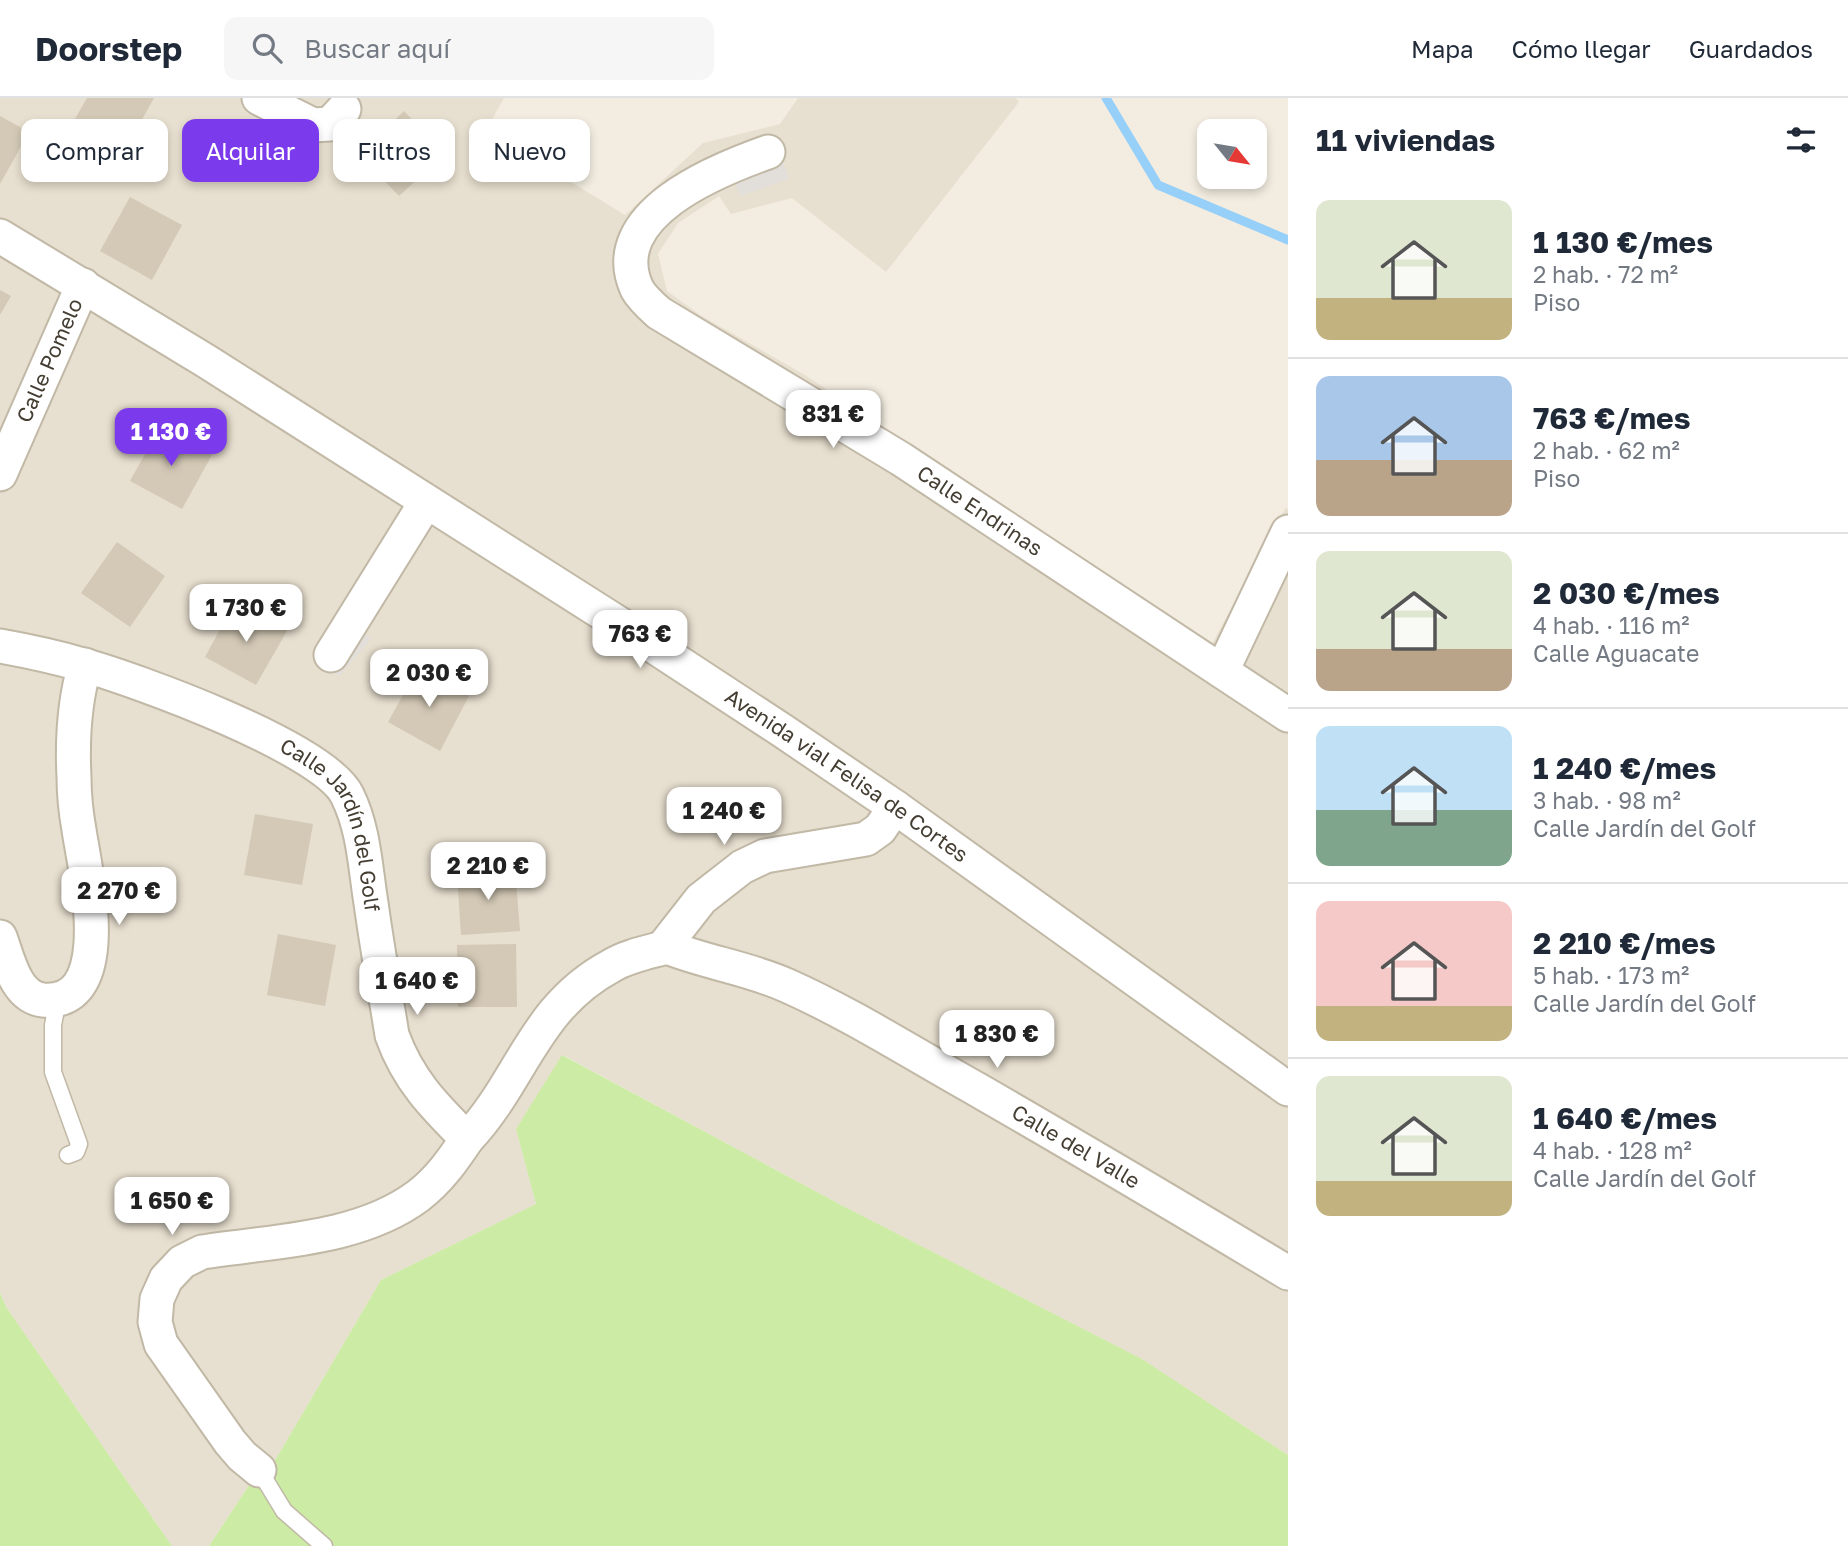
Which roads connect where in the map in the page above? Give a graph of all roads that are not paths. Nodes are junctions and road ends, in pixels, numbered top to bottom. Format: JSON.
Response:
{"nodes":[{"id":1,"x":259,"y":98,"type":"edge"},
{"id":2,"x":344,"y":109,"type":"dead end"},
{"id":3,"x":768,"y":152,"type":"dead end"},
{"id":4,"x":0,"y":236,"type":"edge"},
{"id":5,"x":83,"y":285,"type":"junction"},
{"id":6,"x":0,"y":474,"type":"edge"},
{"id":7,"x":426,"y":502,"type":"junction"},
{"id":8,"x":1288,"y":531,"type":"edge"},
{"id":9,"x":0,"y":646,"type":"edge"},
{"id":10,"x":331,"y":655,"type":"dead end"},
{"id":11,"x":85,"y":665,"type":"junction"},
{"id":12,"x":1222,"y":671,"type":"junction"},
{"id":13,"x":1288,"y":715,"type":"edge"},
{"id":14,"x":895,"y":807,"type":"junction"},
{"id":15,"x":0,"y":937,"type":"edge"},
{"id":16,"x":667,"y":947,"type":"junction"},
{"id":17,"x":58,"y":999,"type":"junction"},
{"id":18,"x":1288,"y":1089,"type":"edge"},
{"id":19,"x":467,"y":1139,"type":"junction"},
{"id":20,"x":68,"y":1155,"type":"dead end"},
{"id":21,"x":1288,"y":1273,"type":"edge"},
{"id":22,"x":259,"y":1470,"type":"joint"},
{"id":23,"x":324,"y":1546,"type":"edge"}],
"edges":[{"from":1,"to":2,"type":"street"},
{"from":3,"to":12,"type":"street","name":"Calle Endrinas"},
{"from":4,"to":5,"type":"street","name":"Avenida vial Felisa de Cortes"},
{"from":5,"to":6,"type":"street","name":"Calle Pomelo"},
{"from":5,"to":7,"type":"street","name":"Avenida vial Felisa de Cortes"},
{"from":7,"to":10,"type":"street"},
{"from":7,"to":14,"type":"street","name":"Avenida vial Felisa de Cortes"},
{"from":8,"to":12,"type":"street"},
{"from":9,"to":11,"type":"street","name":"Calle Jardín del Golf"},
{"from":11,"to":17,"type":"street"},
{"from":11,"to":19,"type":"street","name":"Calle Jardín del Golf"},
{"from":12,"to":13,"type":"street","name":"Calle Endrinas"},
{"from":14,"to":16,"type":"street"},
{"from":14,"to":18,"type":"street","name":"Avenida vial Felisa de Cortes"},
{"from":15,"to":17,"type":"street"},
{"from":16,"to":19,"type":"street"},
{"from":16,"to":21,"type":"street","name":"Calle del Valle"},
{"from":17,"to":20,"type":"lane"},
{"from":19,"to":22,"type":"street"},
{"from":22,"to":23,"type":"lane"}]}
